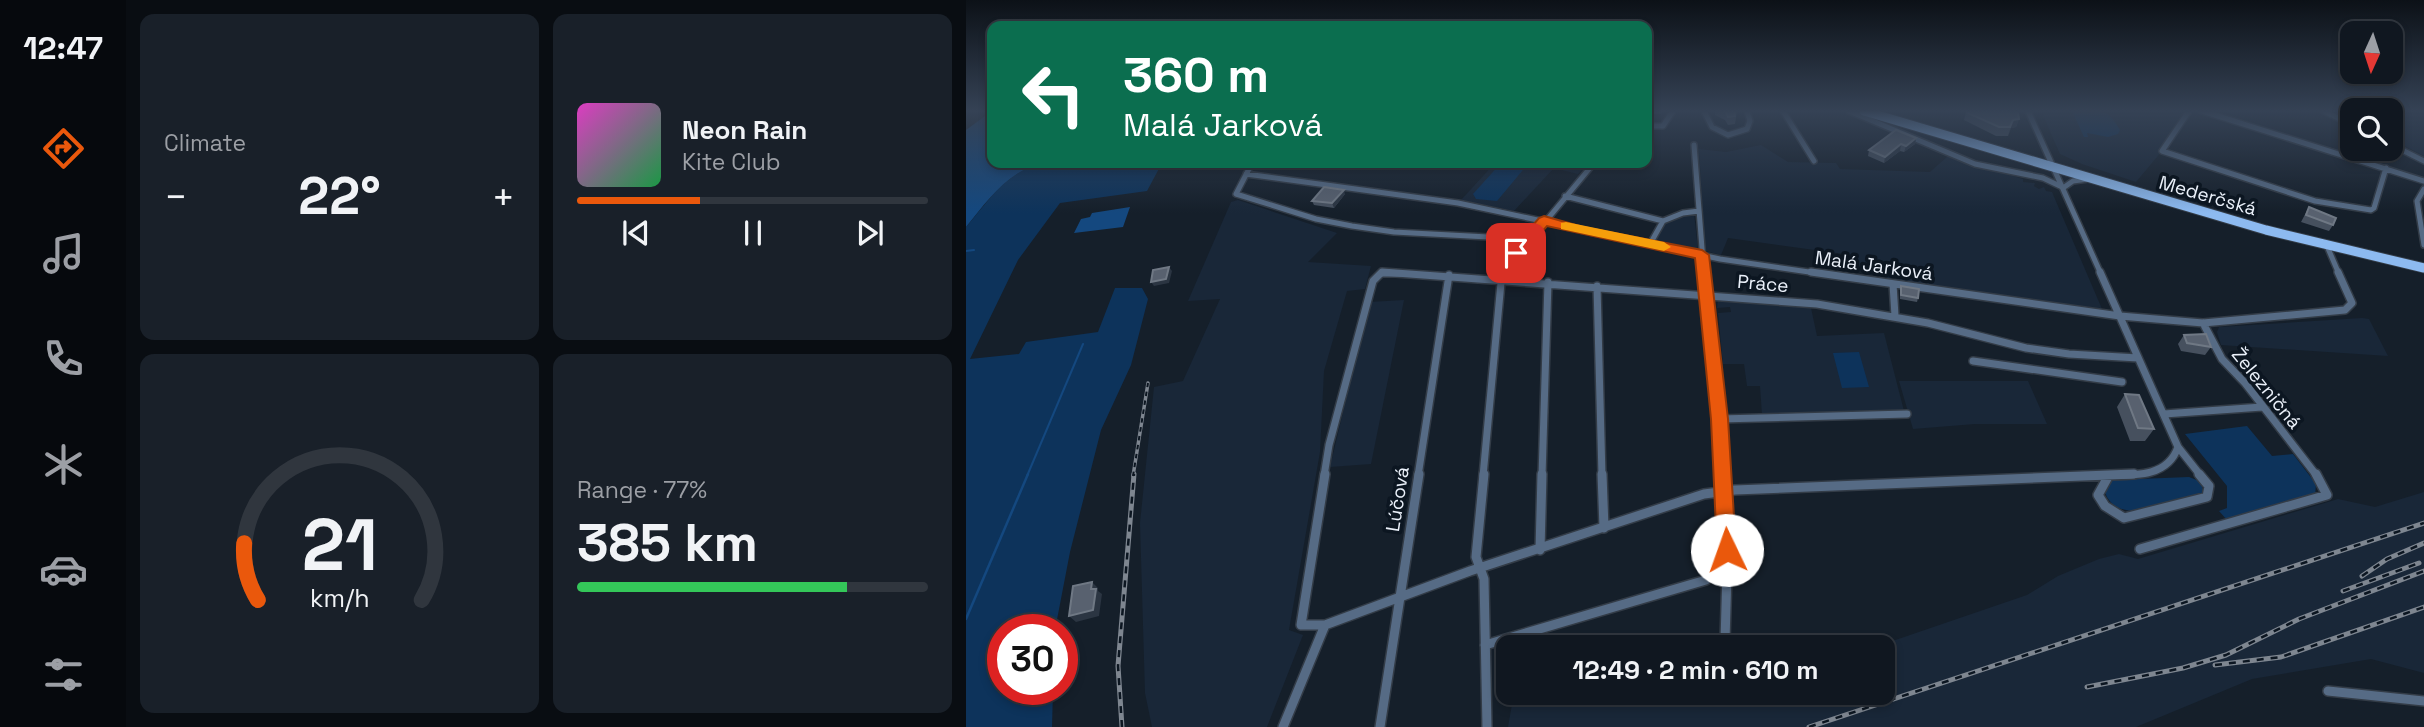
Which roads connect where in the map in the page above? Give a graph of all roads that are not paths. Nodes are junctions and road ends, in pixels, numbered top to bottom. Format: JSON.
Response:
{"nodes":[{"id":1,"x":1694,"y":145,"type":"dead end"},
{"id":2,"x":1804,"y":145,"type":"edge"},
{"id":3,"x":1933,"y":145,"type":"edge"},
{"id":4,"x":1974,"y":145,"type":"edge"},
{"id":5,"x":1980,"y":145,"type":"edge"},
{"id":6,"x":2043,"y":145,"type":"edge"},
{"id":7,"x":2166,"y":145,"type":"edge"},
{"id":8,"x":2310,"y":145,"type":"edge"},
{"id":9,"x":2403,"y":150,"type":"edge"},
{"id":10,"x":1814,"y":161,"type":"dead end"},
{"id":11,"x":2424,"y":161,"type":"edge"},
{"id":12,"x":1250,"y":168,"type":"edge"},
{"id":13,"x":1590,"y":168,"type":"edge"},
{"id":14,"x":2053,"y":169,"type":"junction"},
{"id":15,"x":2386,"y":169,"type":"junction"},
{"id":16,"x":1247,"y":174,"type":"junction"},
{"id":17,"x":2043,"y":178,"type":"junction"},
{"id":18,"x":2095,"y":180,"type":"junction"},
{"id":19,"x":2424,"y":181,"type":"edge"},
{"id":20,"x":2063,"y":188,"type":"junction"},
{"id":21,"x":2424,"y":189,"type":"edge"},
{"id":22,"x":1565,"y":196,"type":"junction"},
{"id":23,"x":1699,"y":211,"type":"junction"},
{"id":24,"x":1544,"y":220,"type":"junction"},
{"id":25,"x":1663,"y":221,"type":"junction"},
{"id":26,"x":1528,"y":239,"type":"junction"},
{"id":27,"x":1650,"y":244,"type":"junction"},
{"id":28,"x":2332,"y":245,"type":"junction"},
{"id":29,"x":2424,"y":245,"type":"edge"},
{"id":30,"x":1702,"y":255,"type":"junction"},
{"id":31,"x":2424,"y":266,"type":"edge"},
{"id":32,"x":1449,"y":275,"type":"junction"},
{"id":33,"x":1501,"y":279,"type":"junction"},
{"id":34,"x":1548,"y":282,"type":"junction"},
{"id":35,"x":1893,"y":284,"type":"junction"},
{"id":36,"x":1597,"y":286,"type":"junction"},
{"id":37,"x":1707,"y":294,"type":"junction"},
{"id":38,"x":1895,"y":316,"type":"junction"},
{"id":39,"x":2120,"y":316,"type":"junction"},
{"id":40,"x":2203,"y":323,"type":"junction"},
{"id":41,"x":2138,"y":358,"type":"junction"},
{"id":42,"x":1973,"y":362,"type":"dead end"},
{"id":43,"x":2122,"y":382,"type":"dead end"},
{"id":44,"x":2262,"y":407,"type":"junction"},
{"id":45,"x":1907,"y":414,"type":"dead end"},
{"id":46,"x":2164,"y":414,"type":"junction"},
{"id":47,"x":1719,"y":419,"type":"junction"},
{"id":48,"x":2178,"y":447,"type":"junction"},
{"id":49,"x":2109,"y":475,"type":"junction"},
{"id":50,"x":1724,"y":491,"type":"junction"},
{"id":51,"x":1604,"y":528,"type":"junction"},
{"id":52,"x":1726,"y":541,"type":"junction"},
{"id":53,"x":2140,"y":549,"type":"dead end"},
{"id":54,"x":1540,"y":550,"type":"junction"},
{"id":55,"x":1482,"y":569,"type":"junction"},
{"id":56,"x":1400,"y":596,"type":"junction"},
{"id":57,"x":1325,"y":625,"type":"junction"},
{"id":58,"x":1725,"y":635,"type":"edge"},
{"id":59,"x":1485,"y":645,"type":"junction"},
{"id":60,"x":2328,"y":691,"type":"dead end"},
{"id":61,"x":2424,"y":701,"type":"edge"},
{"id":62,"x":1283,"y":727,"type":"edge"},
{"id":63,"x":1380,"y":727,"type":"edge"},
{"id":64,"x":1487,"y":727,"type":"edge"}],
"edges":[{"from":1,"to":23,"type":"street"},
{"from":2,"to":10,"type":"street"},
{"from":3,"to":17,"type":"street","name":"Mederčská"},
{"from":4,"to":14,"type":"main road","name":"Mederčská"},
{"from":5,"to":14,"type":"main road","name":"Mederčská"},
{"from":6,"to":14,"type":"street"},
{"from":7,"to":15,"type":"street","name":"Mederčská"},
{"from":8,"to":15,"type":"street"},
{"from":9,"to":11,"type":"street"},
{"from":12,"to":16,"type":"street"},
{"from":13,"to":22,"type":"street"},
{"from":14,"to":17,"type":"street","name":"Mederčská"},
{"from":14,"to":18,"type":"main road","name":"Mederčská"},
{"from":14,"to":20,"type":"street"},
{"from":14,"to":28,"type":"main road","name":"Mederčská"},
{"from":15,"to":19,"type":"street"},
{"from":16,"to":24,"type":"street","name":"Malá Jarková"},
{"from":16,"to":26,"type":"street"},
{"from":17,"to":20,"type":"street","name":"Mederčská"},
{"from":18,"to":20,"type":"street"},
{"from":18,"to":28,"type":"main road","name":"Mederčská"},
{"from":20,"to":39,"type":"street"},
{"from":21,"to":29,"type":"street"},
{"from":22,"to":24,"type":"street"},
{"from":22,"to":25,"type":"street"},
{"from":23,"to":25,"type":"street"},
{"from":23,"to":30,"type":"street"},
{"from":24,"to":26,"type":"street"},
{"from":24,"to":27,"type":"street","name":"Malá Jarková"},
{"from":25,"to":27,"type":"street"},
{"from":26,"to":33,"type":"street"},
{"from":27,"to":30,"type":"street","name":"Malá Jarková"},
{"from":28,"to":31,"type":"main road","name":"Mederčská"},
{"from":28,"to":40,"type":"street","name":"Železničná"},
{"from":30,"to":35,"type":"street","name":"Malá Jarková"},
{"from":30,"to":37,"type":"street"},
{"from":32,"to":33,"type":"street","name":"Práce"},
{"from":32,"to":56,"type":"street","name":"Lúčová"},
{"from":32,"to":57,"type":"street","name":"Práce"},
{"from":33,"to":34,"type":"street","name":"Práce"},
{"from":33,"to":55,"type":"street"},
{"from":34,"to":36,"type":"street","name":"Práce"},
{"from":34,"to":54,"type":"street"},
{"from":35,"to":38,"type":"street"},
{"from":35,"to":39,"type":"street","name":"Malá Jarková"},
{"from":36,"to":37,"type":"street","name":"Práce"},
{"from":36,"to":51,"type":"street"},
{"from":37,"to":38,"type":"street","name":"Práce"},
{"from":37,"to":47,"type":"street"},
{"from":38,"to":41,"type":"street","name":"Práce"},
{"from":39,"to":40,"type":"street","name":"Malá Jarková"},
{"from":39,"to":41,"type":"street"},
{"from":40,"to":44,"type":"street","name":"Železničná"},
{"from":41,"to":46,"type":"street"},
{"from":42,"to":43,"type":"street"},
{"from":44,"to":46,"type":"street"},
{"from":44,"to":53,"type":"street","name":"Železničná"},
{"from":45,"to":47,"type":"street"},
{"from":46,"to":48,"type":"street"},
{"from":47,"to":50,"type":"street"},
{"from":48,"to":49,"type":"street"},
{"from":48,"to":49,"type":"street"},
{"from":49,"to":50,"type":"street"},
{"from":50,"to":51,"type":"street"},
{"from":50,"to":52,"type":"street"},
{"from":51,"to":54,"type":"street"},
{"from":52,"to":58,"type":"street"},
{"from":52,"to":59,"type":"street"},
{"from":54,"to":55,"type":"street"},
{"from":55,"to":56,"type":"street"},
{"from":55,"to":59,"type":"street"},
{"from":56,"to":57,"type":"street"},
{"from":56,"to":63,"type":"street","name":"Lúčová"},
{"from":57,"to":62,"type":"street"},
{"from":59,"to":64,"type":"street"},
{"from":60,"to":61,"type":"street"}]}
